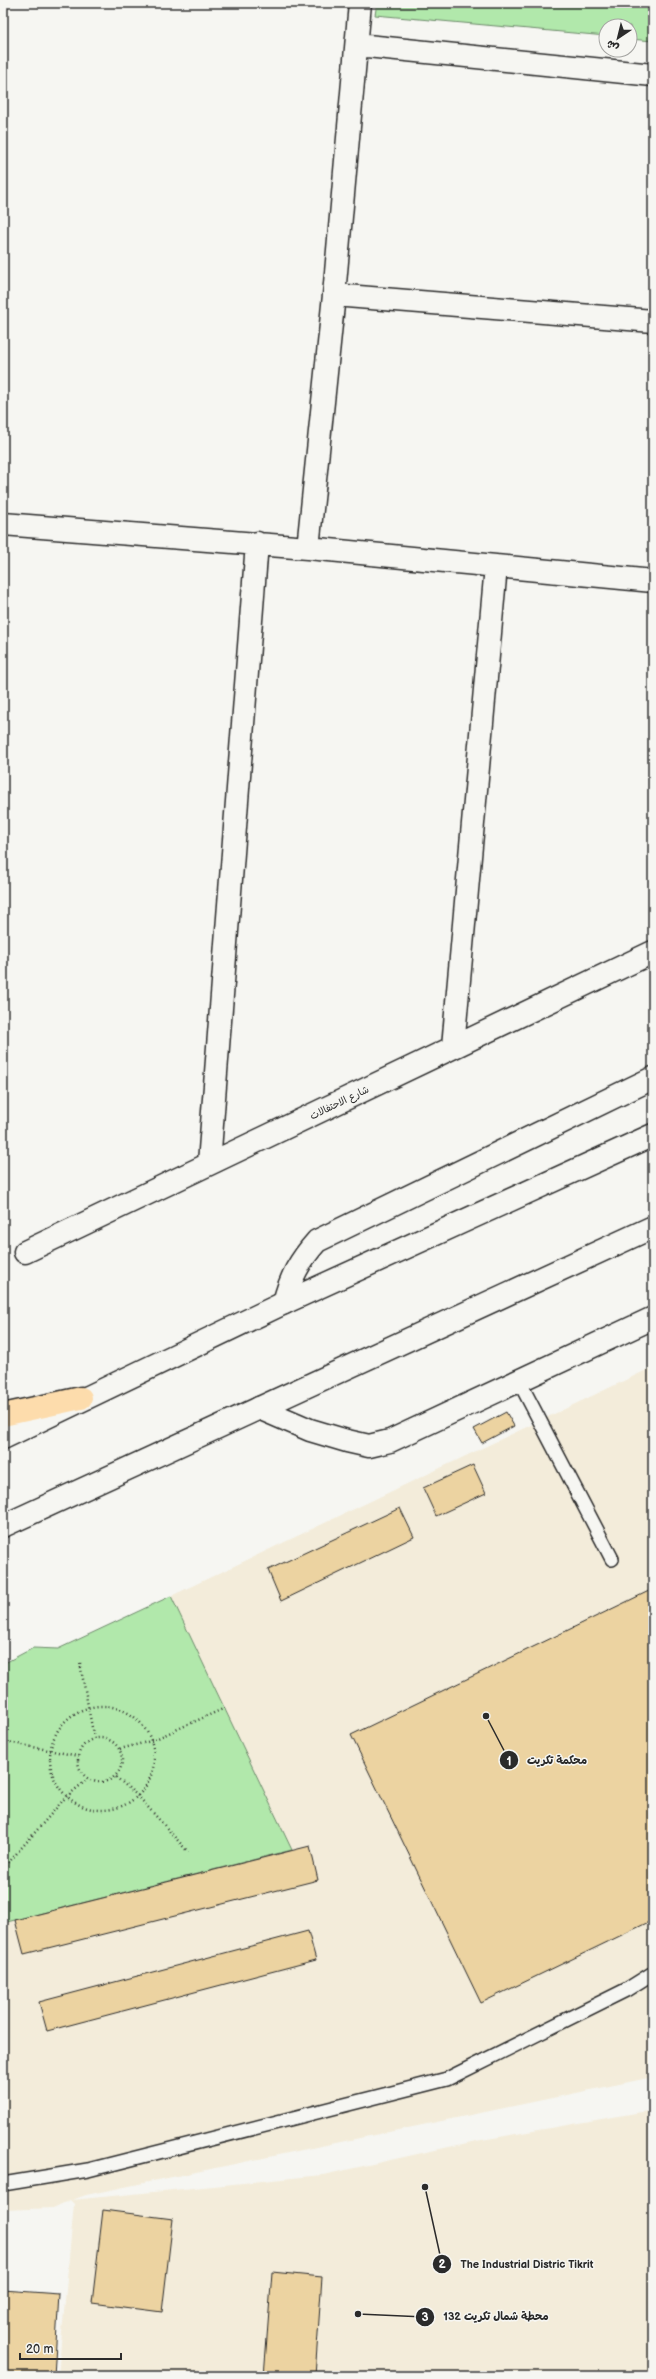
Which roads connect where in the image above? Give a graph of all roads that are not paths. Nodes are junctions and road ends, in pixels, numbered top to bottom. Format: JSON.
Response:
{"nodes":[{"id":1,"x":360,"y":3,"type":"edge"},
{"id":2,"x":357,"y":45,"type":"junction"},
{"id":3,"x":653,"y":75,"type":"edge"},
{"id":4,"x":334,"y":295,"type":"junction"},
{"id":5,"x":653,"y":321,"type":"edge"},
{"id":6,"x":3,"y":524,"type":"edge"},
{"id":7,"x":257,"y":544,"type":"junction"},
{"id":8,"x":308,"y":548,"type":"junction"},
{"id":9,"x":496,"y":566,"type":"junction"},
{"id":10,"x":653,"y":581,"type":"edge"},
{"id":11,"x":653,"y":952,"type":"edge"},
{"id":12,"x":453,"y":1047,"type":"junction"},
{"id":13,"x":653,"y":1078,"type":"edge"},
{"id":14,"x":653,"y":1135,"type":"edge"},
{"id":15,"x":209,"y":1163,"type":"junction"},
{"id":16,"x":653,"y":1227,"type":"edge"},
{"id":17,"x":24,"y":1252,"type":"dead end"},
{"id":18,"x":284,"y":1303,"type":"junction"},
{"id":19,"x":653,"y":1318,"type":"edge"},
{"id":20,"x":519,"y":1381,"type":"junction"},
{"id":21,"x":81,"y":1398,"type":"junction"},
{"id":22,"x":259,"y":1408,"type":"junction"},
{"id":23,"x":3,"y":1414,"type":"edge"},
{"id":24,"x":3,"y":1438,"type":"edge"},
{"id":25,"x":3,"y":1526,"type":"edge"},
{"id":26,"x":612,"y":1559,"type":"dead end"},
{"id":27,"x":653,"y":1973,"type":"edge"},
{"id":28,"x":3,"y":2184,"type":"edge"}],
"edges":[{"from":1,"to":2,"type":"street"},
{"from":2,"to":3,"type":"street"},
{"from":2,"to":4,"type":"street"},
{"from":4,"to":5,"type":"street"},
{"from":4,"to":8,"type":"street"},
{"from":6,"to":7,"type":"street"},
{"from":7,"to":8,"type":"street"},
{"from":7,"to":15,"type":"street"},
{"from":8,"to":9,"type":"street"},
{"from":9,"to":10,"type":"street"},
{"from":9,"to":12,"type":"street"},
{"from":11,"to":12,"type":"street","name":"شارع الاحتفالات"},
{"from":12,"to":15,"type":"street","name":"شارع الاحتفالات"},
{"from":13,"to":18,"type":"street"},
{"from":14,"to":18,"type":"street"},
{"from":15,"to":17,"type":"street","name":"شارع الاحتفالات"},
{"from":16,"to":22,"type":"street"},
{"from":18,"to":21,"type":"street"},
{"from":19,"to":20,"type":"street"},
{"from":20,"to":22,"type":"street"},
{"from":20,"to":26,"type":"lane"},
{"from":21,"to":23,"type":"main road"},
{"from":21,"to":24,"type":"street"},
{"from":22,"to":25,"type":"street"},
{"from":27,"to":28,"type":"lane"}]}
